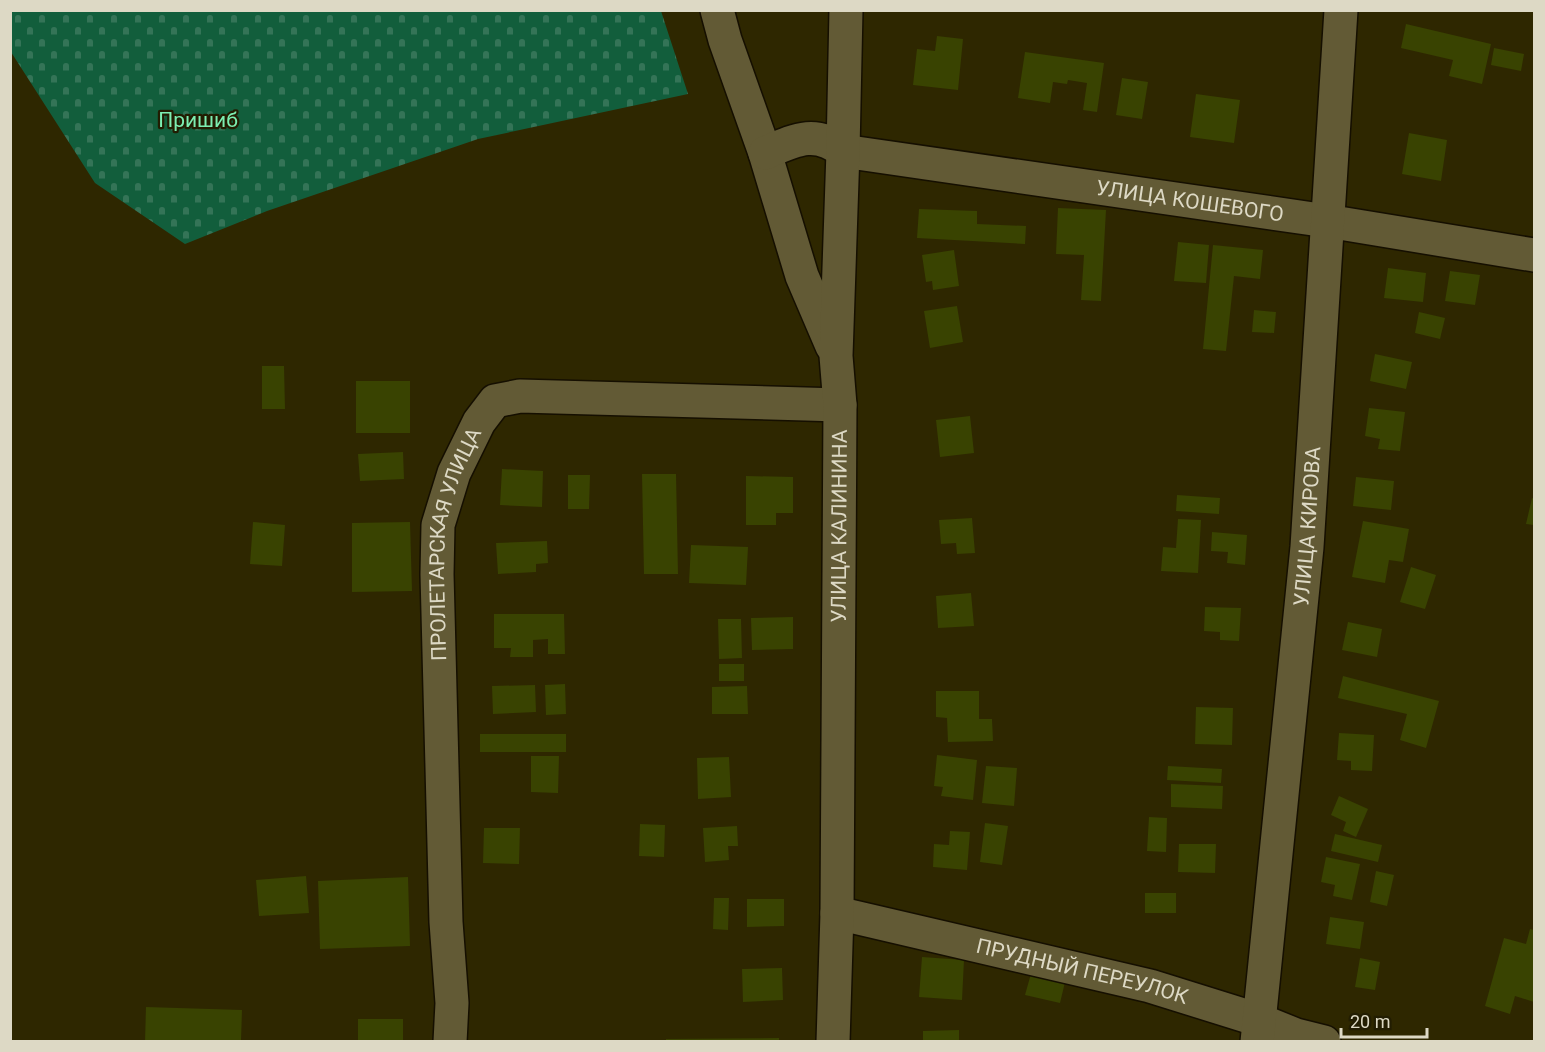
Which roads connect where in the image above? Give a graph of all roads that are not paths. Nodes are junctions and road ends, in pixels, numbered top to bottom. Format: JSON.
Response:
{"nodes":[{"id":1,"x":717,"y":10,"type":"edge"},
{"id":2,"x":846,"y":10,"type":"edge"},
{"id":3,"x":1341,"y":10,"type":"edge"},
{"id":4,"x":843,"y":151,"type":"junction"},
{"id":5,"x":765,"y":153,"type":"junction"},
{"id":6,"x":1327,"y":221,"type":"junction"},
{"id":7,"x":1534,"y":255,"type":"edge"},
{"id":8,"x":836,"y":356,"type":"junction"},
{"id":9,"x":840,"y":405,"type":"junction"},
{"id":10,"x":837,"y":913,"type":"junction"},
{"id":11,"x":1258,"y":1031,"type":"edge"},
{"id":12,"x":450,"y":1041,"type":"edge"},
{"id":13,"x":832,"y":1041,"type":"edge"},
{"id":14,"x":1324,"y":1041,"type":"edge"}],
"edges":[{"from":1,"to":5,"type":"street"},
{"from":2,"to":4,"type":"street","name":"УЛИЦА КАЛИНИНА"},
{"from":3,"to":6,"type":"street","name":"УЛИЦА КИРОВА"},
{"from":4,"to":5,"type":"street","name":"УЛИЦА КОШЕВОГО"},
{"from":4,"to":6,"type":"street","name":"УЛИЦА КОШЕВОГО"},
{"from":4,"to":8,"type":"street","name":"УЛИЦА КАЛИНИНА"},
{"from":5,"to":8,"type":"street"},
{"from":6,"to":7,"type":"street","name":"УЛИЦА КОШЕВОГО"},
{"from":6,"to":11,"type":"street","name":"УЛИЦА КИРОВА"},
{"from":8,"to":9,"type":"street","name":"УЛИЦА КАЛИНИНА"},
{"from":9,"to":10,"type":"street","name":"УЛИЦА КАЛИНИНА"},
{"from":9,"to":12,"type":"street","name":"ПРОЛЕТАРСКАЯ УЛИЦА"},
{"from":10,"to":11,"type":"street","name":"ПРУДНЫЙ ПЕРЕУЛОК"},
{"from":10,"to":13,"type":"street","name":"УЛИЦА КАЛИНИНА"},
{"from":11,"to":14,"type":"street","name":"ПРУДНЫЙ ПЕРЕУЛОК"}]}
